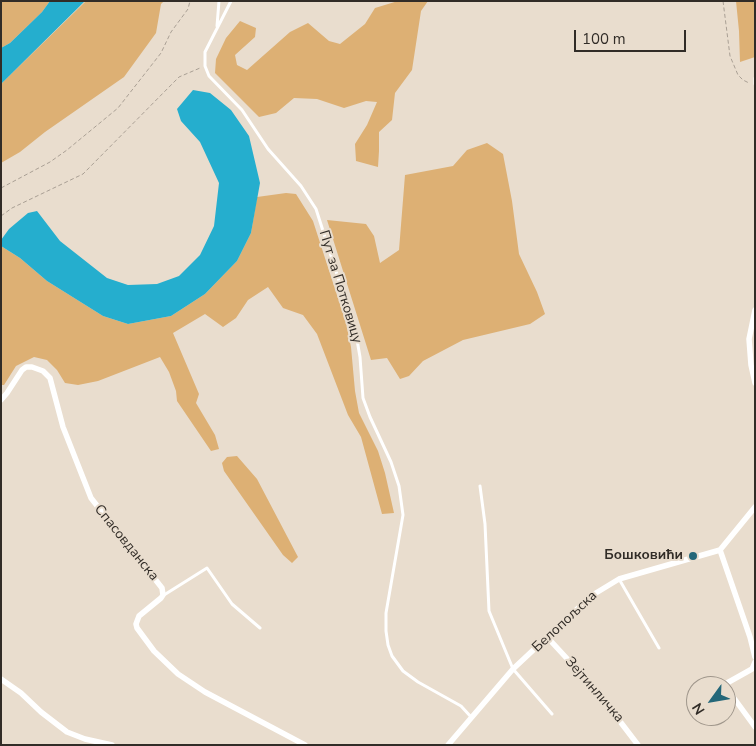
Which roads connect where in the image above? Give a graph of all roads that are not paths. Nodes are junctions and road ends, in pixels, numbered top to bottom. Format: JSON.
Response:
{"nodes":[{"id":1,"x":219,"y":1,"type":"edge"},
{"id":2,"x":231,"y":1,"type":"edge"},
{"id":3,"x":217,"y":28,"type":"junction"},
{"id":4,"x":755,"y":78,"type":"edge"},
{"id":5,"x":755,"y":83,"type":"edge"},
{"id":6,"x":755,"y":310,"type":"edge"},
{"id":7,"x":755,"y":383,"type":"edge"},
{"id":8,"x":1,"y":400,"type":"edge"},
{"id":9,"x":480,"y":486,"type":"dead end"},
{"id":10,"x":755,"y":507,"type":"edge"},
{"id":11,"x":720,"y":550,"type":"junction"},
{"id":12,"x":619,"y":579,"type":"junction"},
{"id":13,"x":163,"y":595,"type":"junction"},
{"id":14,"x":260,"y":628,"type":"dead end"},
{"id":15,"x":548,"y":638,"type":"junction"},
{"id":16,"x":659,"y":648,"type":"dead end"},
{"id":17,"x":755,"y":657,"type":"edge"},
{"id":18,"x":755,"y":662,"type":"edge"},
{"id":19,"x":513,"y":669,"type":"junction"},
{"id":20,"x":1,"y":679,"type":"edge"},
{"id":21,"x":552,"y":714,"type":"dead end"},
{"id":22,"x":472,"y":718,"type":"junction"},
{"id":23,"x":755,"y":726,"type":"edge"},
{"id":24,"x":112,"y":745,"type":"edge"},
{"id":25,"x":305,"y":745,"type":"edge"},
{"id":26,"x":448,"y":745,"type":"edge"},
{"id":27,"x":638,"y":745,"type":"edge"}],
"edges":[{"from":1,"to":3,"type":"lane"},
{"from":2,"to":3,"type":"lane"},
{"from":3,"to":22,"type":"lane","name":"Пут за Потковицу"},
{"from":4,"to":5,"type":"lane"},
{"from":6,"to":7,"type":"street"},
{"from":8,"to":13,"type":"street","name":"Спасовданска"},
{"from":9,"to":19,"type":"lane"},
{"from":10,"to":11,"type":"street"},
{"from":11,"to":12,"type":"street","name":"Белопољска"},
{"from":11,"to":17,"type":"street"},
{"from":12,"to":15,"type":"street","name":"Белопољска"},
{"from":12,"to":16,"type":"lane"},
{"from":13,"to":14,"type":"lane"},
{"from":13,"to":25,"type":"street","name":"Спасовданска"},
{"from":15,"to":19,"type":"street","name":"Белопољска"},
{"from":15,"to":27,"type":"street","name":"Зејтинличка"},
{"from":18,"to":23,"type":"street"},
{"from":19,"to":21,"type":"lane"},
{"from":19,"to":22,"type":"street","name":"Белопољска"},
{"from":20,"to":24,"type":"street"},
{"from":22,"to":26,"type":"street","name":"Белопољска"}]}
